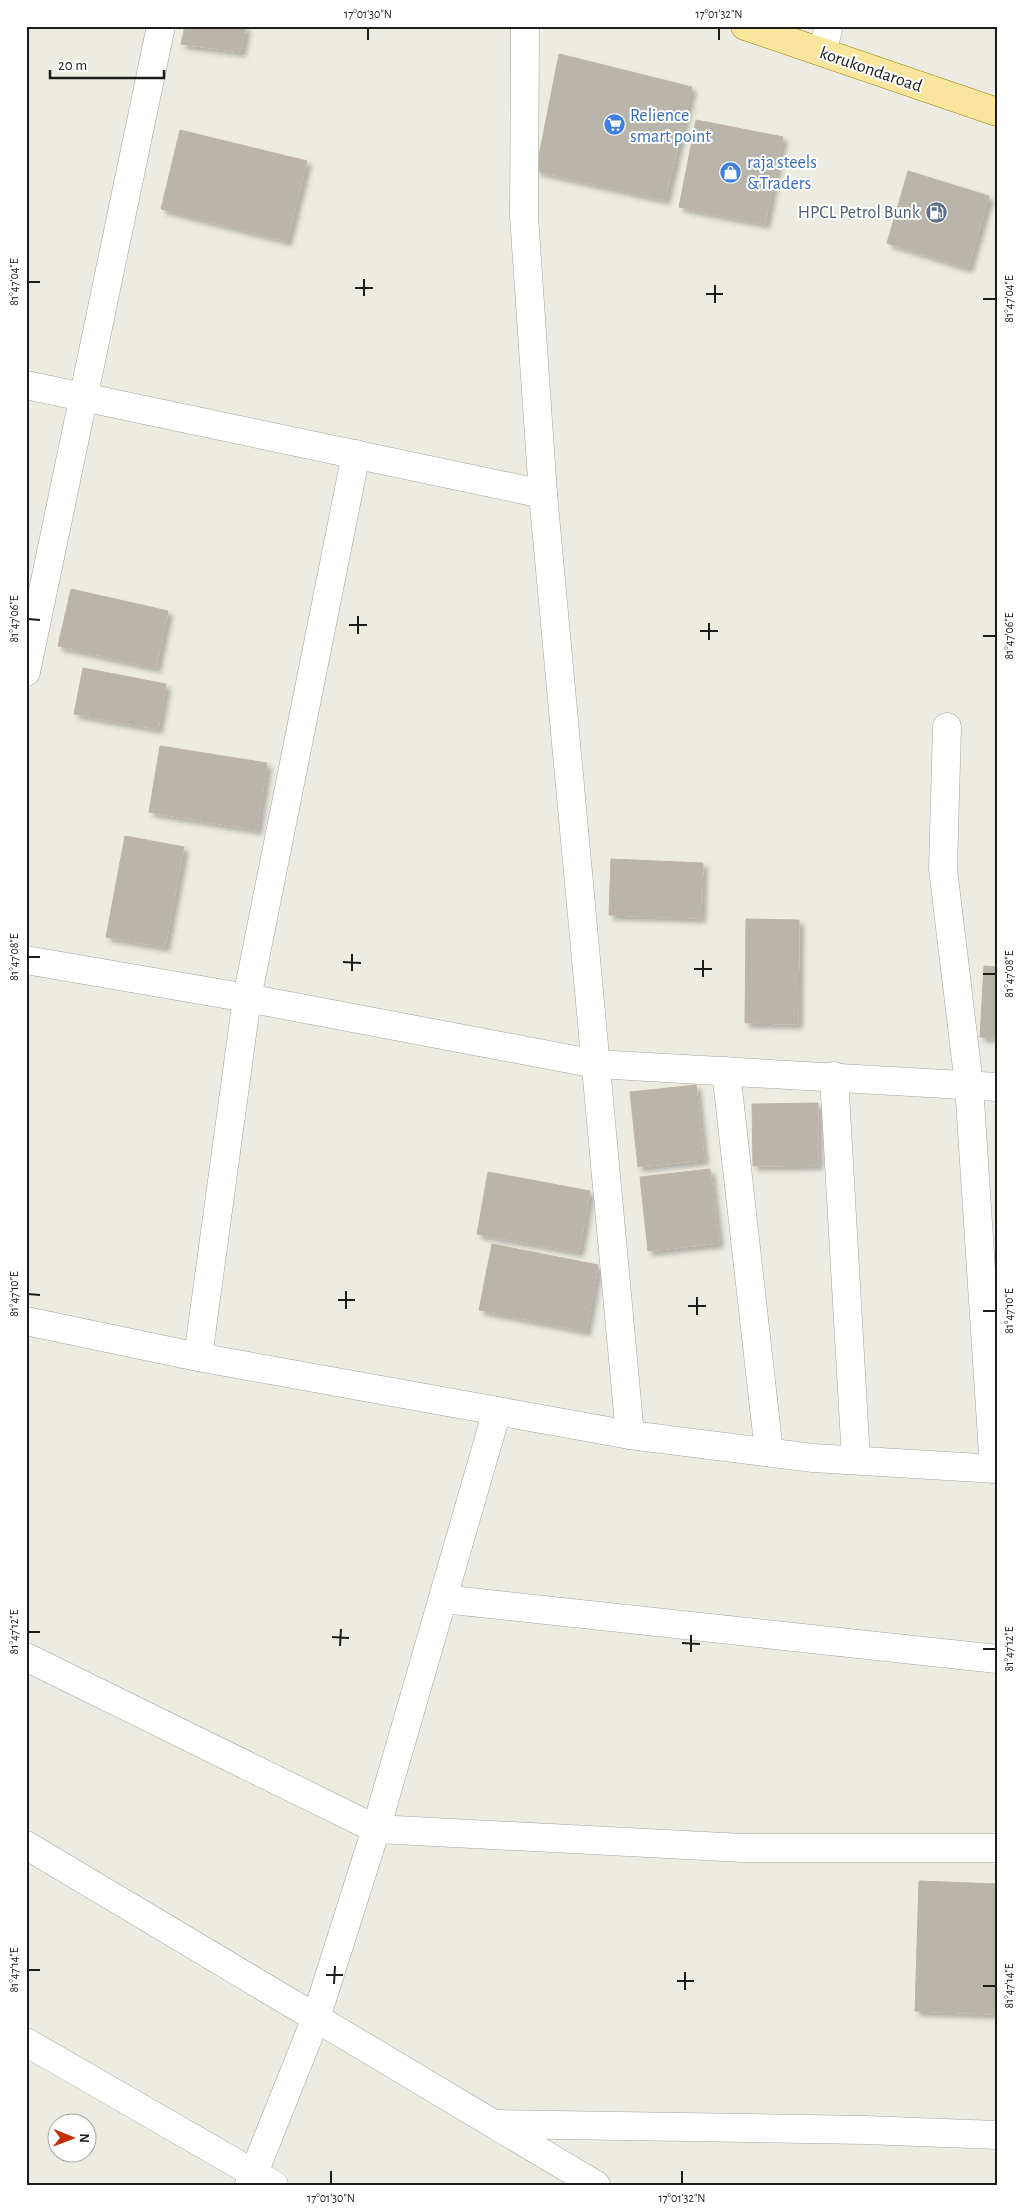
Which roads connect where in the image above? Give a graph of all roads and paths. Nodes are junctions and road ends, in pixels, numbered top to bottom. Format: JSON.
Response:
{"nodes":[{"id":1,"x":160,"y":26,"type":"edge"},
{"id":2,"x":525,"y":26,"type":"edge"},
{"id":3,"x":745,"y":26,"type":"edge"},
{"id":4,"x":825,"y":39,"type":"edge"},
{"id":5,"x":997,"y":112,"type":"edge"},
{"id":6,"x":26,"y":385,"type":"edge"},
{"id":7,"x":83,"y":396,"type":"junction"},
{"id":8,"x":356,"y":454,"type":"junction"},
{"id":9,"x":544,"y":494,"type":"junction"},
{"id":10,"x":26,"y":672,"type":"edge"},
{"id":11,"x":947,"y":727,"type":"dead end"},
{"id":12,"x":26,"y":960,"type":"edge"},
{"id":13,"x":247,"y":998,"type":"junction"},
{"id":14,"x":596,"y":1064,"type":"junction"},
{"id":15,"x":726,"y":1072,"type":"junction"},
{"id":16,"x":834,"y":1076,"type":"junction"},
{"id":17,"x":969,"y":1086,"type":"junction"},
{"id":18,"x":997,"y":1087,"type":"edge"},
{"id":19,"x":26,"y":1321,"type":"edge"},
{"id":20,"x":198,"y":1357,"type":"junction"},
{"id":21,"x":497,"y":1411,"type":"junction"},
{"id":22,"x":630,"y":1435,"type":"junction"},
{"id":23,"x":769,"y":1452,"type":"junction"},
{"id":24,"x":856,"y":1460,"type":"junction"},
{"id":25,"x":996,"y":1469,"type":"edge"},
{"id":26,"x":443,"y":1599,"type":"junction"},
{"id":27,"x":26,"y":1657,"type":"edge"},
{"id":28,"x":997,"y":1659,"type":"edge"},
{"id":29,"x":376,"y":1829,"type":"junction"},
{"id":30,"x":26,"y":1845,"type":"edge"},
{"id":31,"x":997,"y":1848,"type":"edge"},
{"id":32,"x":316,"y":2018,"type":"junction"},
{"id":33,"x":26,"y":2042,"type":"edge"},
{"id":34,"x":494,"y":2124,"type":"junction"},
{"id":35,"x":997,"y":2135,"type":"edge"},
{"id":36,"x":259,"y":2181,"type":"edge"},
{"id":37,"x":596,"y":2185,"type":"edge"}],
"edges":[{"from":1,"to":7,"type":"street"},
{"from":2,"to":9,"type":"street"},
{"from":3,"to":4,"type":"main road","name":"korukondaroad"},
{"from":4,"to":5,"type":"main road","name":"korukondaroad"},
{"from":6,"to":7,"type":"street"},
{"from":7,"to":8,"type":"street"},
{"from":7,"to":10,"type":"street"},
{"from":8,"to":9,"type":"street"},
{"from":8,"to":13,"type":"street"},
{"from":9,"to":14,"type":"street"},
{"from":11,"to":17,"type":"street"},
{"from":12,"to":13,"type":"street"},
{"from":13,"to":14,"type":"street"},
{"from":13,"to":20,"type":"street"},
{"from":14,"to":15,"type":"street"},
{"from":14,"to":22,"type":"street"},
{"from":15,"to":16,"type":"street"},
{"from":15,"to":23,"type":"street"},
{"from":16,"to":17,"type":"street"},
{"from":16,"to":24,"type":"street"},
{"from":17,"to":18,"type":"street"},
{"from":17,"to":25,"type":"street"},
{"from":19,"to":20,"type":"street"},
{"from":20,"to":21,"type":"street"},
{"from":21,"to":22,"type":"street"},
{"from":21,"to":26,"type":"street"},
{"from":22,"to":23,"type":"street"},
{"from":23,"to":24,"type":"street"},
{"from":24,"to":25,"type":"street"},
{"from":26,"to":28,"type":"street"},
{"from":26,"to":29,"type":"street"},
{"from":27,"to":29,"type":"street"},
{"from":29,"to":31,"type":"street"},
{"from":29,"to":32,"type":"street"},
{"from":30,"to":32,"type":"street"},
{"from":32,"to":34,"type":"street"},
{"from":32,"to":36,"type":"street"},
{"from":33,"to":36,"type":"street"},
{"from":34,"to":35,"type":"street"},
{"from":34,"to":37,"type":"street"}]}
